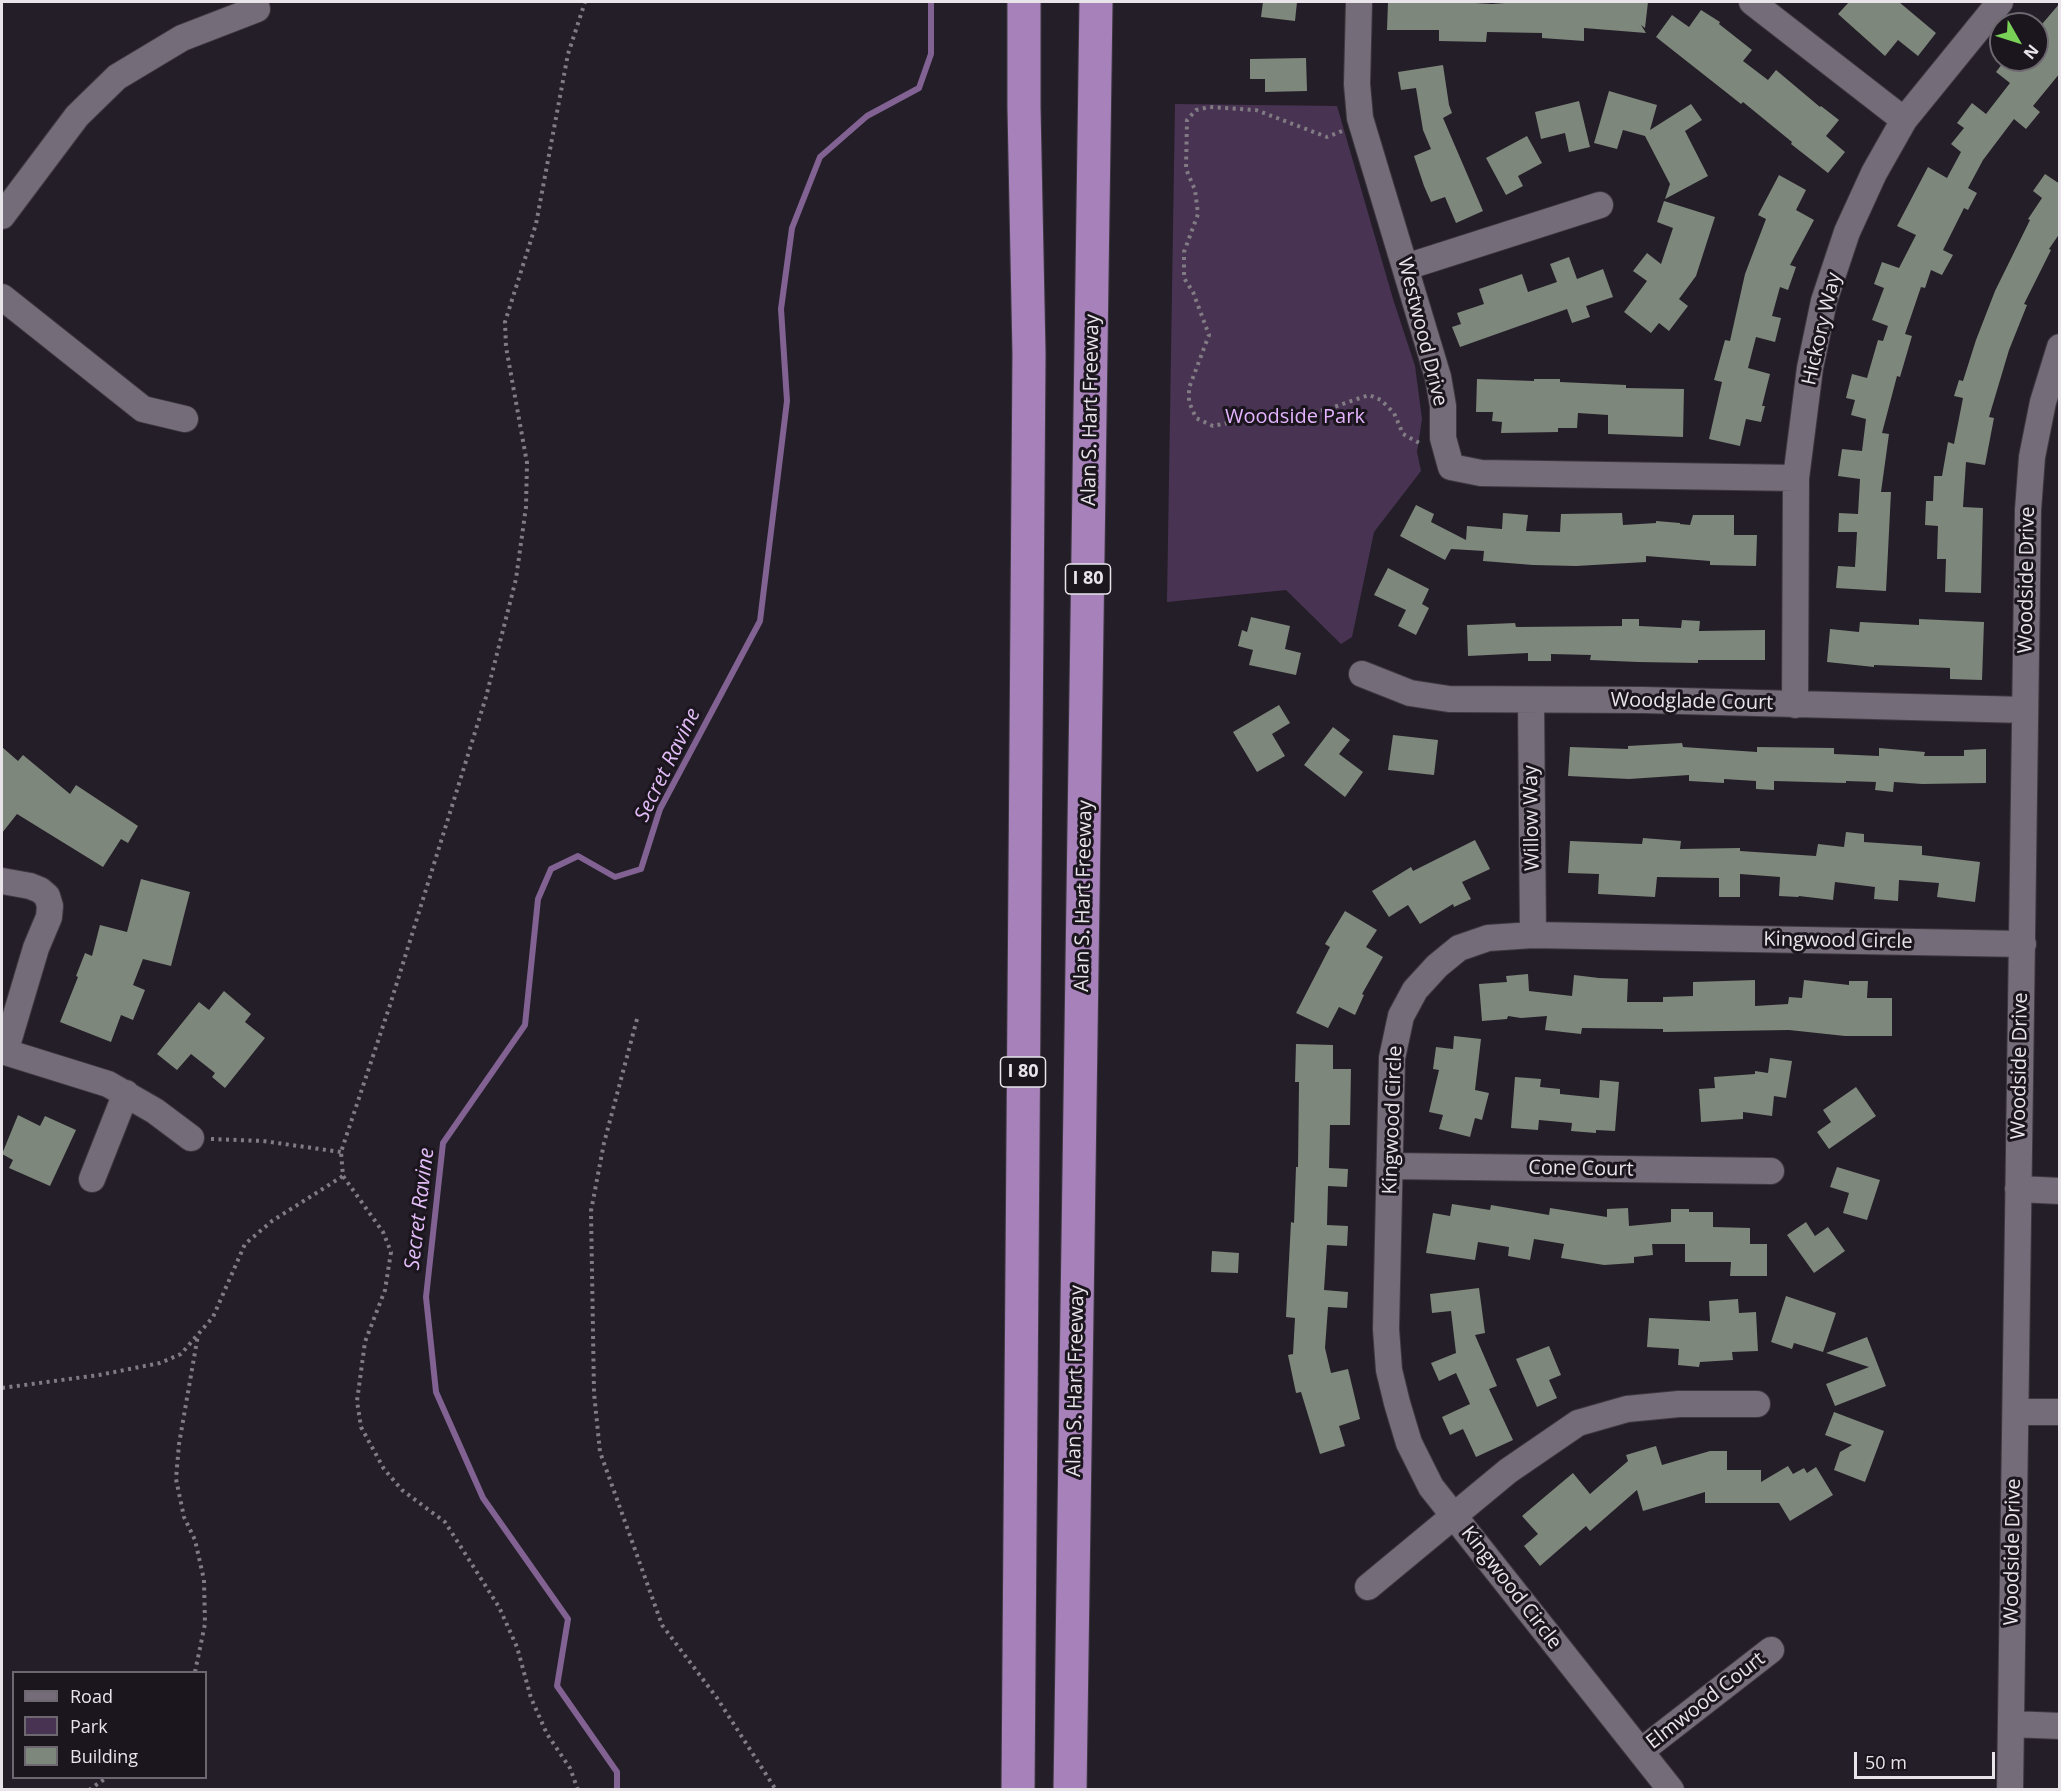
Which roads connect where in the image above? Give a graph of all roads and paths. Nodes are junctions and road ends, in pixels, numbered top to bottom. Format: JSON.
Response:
{"nodes":[{"id":1,"x":255,"y":2,"type":"edge"},
{"id":2,"x":585,"y":2,"type":"edge"},
{"id":3,"x":1024,"y":2,"type":"edge"},
{"id":4,"x":1096,"y":2,"type":"edge"},
{"id":5,"x":1359,"y":2,"type":"edge"},
{"id":6,"x":1752,"y":2,"type":"edge"},
{"id":7,"x":2000,"y":2,"type":"edge"},
{"id":8,"x":1904,"y":120,"type":"junction"},
{"id":9,"x":1351,"y":127,"type":"dead end"},
{"id":10,"x":1600,"y":206,"type":"dead end"},
{"id":11,"x":2,"y":216,"type":"edge"},
{"id":12,"x":1406,"y":267,"type":"junction"},
{"id":13,"x":2,"y":297,"type":"edge"},
{"id":14,"x":2060,"y":347,"type":"edge"},
{"id":15,"x":185,"y":418,"type":"dead end"},
{"id":16,"x":1421,"y":444,"type":"dead end"},
{"id":17,"x":1796,"y":478,"type":"junction"},
{"id":18,"x":1362,"y":674,"type":"dead end"},
{"id":19,"x":1531,"y":700,"type":"junction"},
{"id":20,"x":1795,"y":705,"type":"junction"},
{"id":21,"x":2025,"y":710,"type":"junction"},
{"id":22,"x":2,"y":881,"type":"edge"},
{"id":23,"x":1533,"y":935,"type":"junction"},
{"id":24,"x":2023,"y":944,"type":"junction"},
{"id":25,"x":637,"y":1019,"type":"dead end"},
{"id":26,"x":3,"y":1051,"type":"edge"},
{"id":27,"x":126,"y":1093,"type":"junction"},
{"id":28,"x":191,"y":1138,"type":"joint"},
{"id":29,"x":341,"y":1152,"type":"junction"},
{"id":30,"x":1391,"y":1166,"type":"junction"},
{"id":31,"x":1771,"y":1171,"type":"dead end"},
{"id":32,"x":343,"y":1176,"type":"junction"},
{"id":33,"x":92,"y":1179,"type":"dead end"},
{"id":34,"x":2018,"y":1189,"type":"junction"},
{"id":35,"x":2060,"y":1191,"type":"edge"},
{"id":36,"x":198,"y":1334,"type":"junction"},
{"id":37,"x":2,"y":1388,"type":"edge"},
{"id":38,"x":1757,"y":1404,"type":"dead end"},
{"id":39,"x":2016,"y":1412,"type":"junction"},
{"id":40,"x":2060,"y":1412,"type":"edge"},
{"id":41,"x":1454,"y":1516,"type":"junction"},
{"id":42,"x":1368,"y":1587,"type":"dead end"},
{"id":43,"x":1771,"y":1650,"type":"dead end"},
{"id":44,"x":195,"y":1671,"type":"edge"},
{"id":45,"x":2011,"y":1724,"type":"junction"},
{"id":46,"x":2060,"y":1726,"type":"edge"},
{"id":47,"x":1641,"y":1751,"type":"junction"},
{"id":48,"x":105,"y":1779,"type":"edge"},
{"id":49,"x":1667,"y":1788,"type":"edge"},
{"id":50,"x":89,"y":1790,"type":"edge"},
{"id":51,"x":578,"y":1790,"type":"edge"},
{"id":52,"x":776,"y":1790,"type":"edge"},
{"id":53,"x":1018,"y":1790,"type":"edge"},
{"id":54,"x":1070,"y":1790,"type":"edge"},
{"id":55,"x":2010,"y":1790,"type":"edge"}],
"edges":[{"from":1,"to":11,"type":"street"},
{"from":2,"to":29,"type":"path"},
{"from":3,"to":53,"type":"highway","number":"I 80"},
{"from":4,"to":54,"type":"highway","name":"Alan S. Hart Freeway","number":"I 80"},
{"from":5,"to":12,"type":"street","name":"Westwood Drive"},
{"from":6,"to":8,"type":"street"},
{"from":7,"to":8,"type":"street","name":"Hickory Way"},
{"from":8,"to":17,"type":"street","name":"Hickory Way"},
{"from":9,"to":16,"type":"path"},
{"from":10,"to":12,"type":"street"},
{"from":12,"to":17,"type":"street","name":"Westwood Drive"},
{"from":13,"to":15,"type":"street"},
{"from":14,"to":21,"type":"street","name":"Woodside Drive"},
{"from":17,"to":20,"type":"street","name":"Hickory Way"},
{"from":18,"to":19,"type":"street","name":"Woodglade Court"},
{"from":19,"to":20,"type":"street","name":"Woodglade Court"},
{"from":19,"to":23,"type":"street","name":"Willow Way"},
{"from":20,"to":21,"type":"street","name":"Woodglade Court"},
{"from":21,"to":24,"type":"street","name":"Woodside Drive"},
{"from":22,"to":26,"type":"street"},
{"from":23,"to":24,"type":"street","name":"Kingwood Circle"},
{"from":23,"to":30,"type":"street","name":"Kingwood Circle"},
{"from":24,"to":34,"type":"street","name":"Woodside Drive"},
{"from":25,"to":52,"type":"path"},
{"from":26,"to":27,"type":"street"},
{"from":27,"to":28,"type":"street"},
{"from":27,"to":33,"type":"street"},
{"from":28,"to":29,"type":"path"},
{"from":29,"to":32,"type":"path"},
{"from":30,"to":31,"type":"street","name":"Cone Court"},
{"from":30,"to":41,"type":"street","name":"Kingwood Circle"},
{"from":32,"to":36,"type":"path"},
{"from":32,"to":51,"type":"path"},
{"from":34,"to":35,"type":"street"},
{"from":34,"to":39,"type":"street","name":"Woodside Drive"},
{"from":36,"to":37,"type":"path"},
{"from":36,"to":44,"type":"path"},
{"from":38,"to":41,"type":"street"},
{"from":39,"to":40,"type":"street"},
{"from":39,"to":45,"type":"street","name":"Woodside Drive"},
{"from":41,"to":42,"type":"street"},
{"from":41,"to":47,"type":"street","name":"Kingwood Circle"},
{"from":43,"to":47,"type":"street","name":"Elmwood Court"},
{"from":45,"to":46,"type":"street"},
{"from":45,"to":55,"type":"street","name":"Woodside Drive"},
{"from":47,"to":49,"type":"street","name":"Kingwood Circle"},
{"from":48,"to":50,"type":"path"}]}
